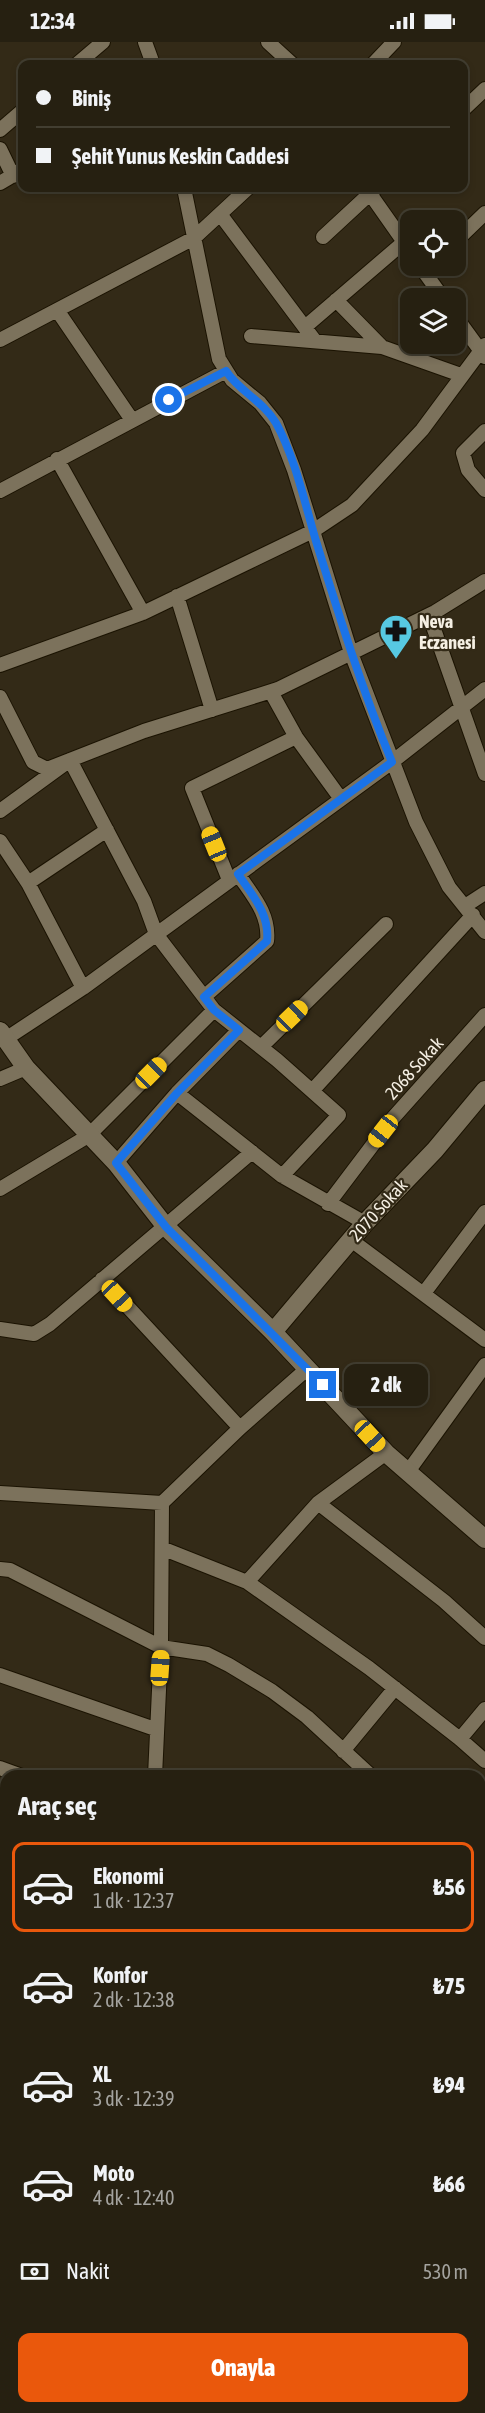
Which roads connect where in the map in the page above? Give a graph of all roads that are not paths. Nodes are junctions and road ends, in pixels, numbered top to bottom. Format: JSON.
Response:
{"nodes":[{"id":1,"x":103,"y":42,"type":"edge"},
{"id":2,"x":145,"y":42,"type":"edge"},
{"id":3,"x":268,"y":42,"type":"edge"},
{"id":4,"x":394,"y":42,"type":"edge"},
{"id":5,"x":82,"y":60,"type":"edge"},
{"id":6,"x":152,"y":60,"type":"edge"},
{"id":7,"x":288,"y":60,"type":"edge"},
{"id":8,"x":377,"y":60,"type":"edge"},
{"id":9,"x":485,"y":89,"type":"edge"},
{"id":10,"x":468,"y":105,"type":"edge"},
{"id":11,"x":18,"y":114,"type":"edge"},
{"id":12,"x":0,"y":130,"type":"edge"},
{"id":13,"x":0,"y":149,"type":"edge"},
{"id":14,"x":18,"y":173,"type":"edge"},
{"id":15,"x":0,"y":183,"type":"edge"},
{"id":16,"x":185,"y":192,"type":"edge"},
{"id":17,"x":244,"y":192,"type":"edge"},
{"id":18,"x":368,"y":192,"type":"edge"},
{"id":19,"x":373,"y":192,"type":"edge"},
{"id":20,"x":485,"y":213,"type":"edge"},
{"id":21,"x":220,"y":214,"type":"junction"},
{"id":22,"x":466,"y":231,"type":"edge"},
{"id":23,"x":400,"y":236,"type":"edge"},
{"id":24,"x":323,"y":237,"type":"dead end"},
{"id":25,"x":194,"y":238,"type":"junction"},
{"id":26,"x":400,"y":252,"type":"edge"},
{"id":27,"x":336,"y":300,"type":"junction"},
{"id":28,"x":57,"y":310,"type":"junction"},
{"id":29,"x":305,"y":327,"type":"junction"},
{"id":30,"x":466,"y":330,"type":"edge"},
{"id":31,"x":251,"y":336,"type":"dead end"},
{"id":32,"x":0,"y":340,"type":"edge"},
{"id":33,"x":315,"y":341,"type":"junction"},
{"id":34,"x":382,"y":347,"type":"junction"},
{"id":35,"x":483,"y":351,"type":"edge"},
{"id":36,"x":226,"y":371,"type":"junction"},
{"id":37,"x":461,"y":375,"type":"junction"},
{"id":38,"x":132,"y":420,"type":"junction"},
{"id":39,"x":485,"y":431,"type":"edge"},
{"id":40,"x":57,"y":459,"type":"junction"},
{"id":41,"x":480,"y":474,"type":"edge"},
{"id":42,"x":485,"y":490,"type":"edge"},
{"id":43,"x":0,"y":491,"type":"edge"},
{"id":44,"x":313,"y":531,"type":"junction"},
{"id":45,"x":485,"y":581,"type":"edge"},
{"id":46,"x":177,"y":596,"type":"junction"},
{"id":47,"x":143,"y":613,"type":"junction"},
{"id":48,"x":429,"y":615,"type":"junction"},
{"id":49,"x":351,"y":653,"type":"junction"},
{"id":50,"x":0,"y":665,"type":"edge"},
{"id":51,"x":485,"y":689,"type":"edge"},
{"id":52,"x":271,"y":692,"type":"junction"},
{"id":53,"x":0,"y":697,"type":"edge"},
{"id":54,"x":463,"y":706,"type":"junction"},
{"id":55,"x":212,"y":710,"type":"junction"},
{"id":56,"x":296,"y":737,"type":"junction"},
{"id":57,"x":70,"y":760,"type":"junction"},
{"id":58,"x":392,"y":762,"type":"junction"},
{"id":59,"x":485,"y":774,"type":"edge"},
{"id":60,"x":341,"y":799,"type":"junction"},
{"id":61,"x":0,"y":811,"type":"edge"},
{"id":62,"x":106,"y":830,"type":"junction"},
{"id":63,"x":0,"y":841,"type":"edge"},
{"id":64,"x":233,"y":877,"type":"junction"},
{"id":65,"x":28,"y":883,"type":"junction"},
{"id":66,"x":485,"y":893,"type":"edge"},
{"id":67,"x":469,"y":911,"type":"junction"},
{"id":68,"x":386,"y":924,"type":"dead end"},
{"id":69,"x":485,"y":932,"type":"edge"},
{"id":70,"x":156,"y":934,"type":"junction"},
{"id":71,"x":83,"y":988,"type":"junction"},
{"id":72,"x":204,"y":997,"type":"junction"},
{"id":73,"x":214,"y":1010,"type":"junction"},
{"id":74,"x":485,"y":1015,"type":"edge"},
{"id":75,"x":239,"y":1030,"type":"junction"},
{"id":76,"x":4,"y":1034,"type":"edge"},
{"id":77,"x":261,"y":1047,"type":"junction"},
{"id":78,"x":26,"y":1068,"type":"junction"},
{"id":79,"x":0,"y":1079,"type":"edge"},
{"id":80,"x":485,"y":1090,"type":"edge"},
{"id":81,"x":312,"y":1091,"type":"junction"},
{"id":82,"x":177,"y":1093,"type":"junction"},
{"id":83,"x":88,"y":1136,"type":"junction"},
{"id":84,"x":252,"y":1152,"type":"junction"},
{"id":85,"x":116,"y":1163,"type":"junction"},
{"id":86,"x":282,"y":1176,"type":"junction"},
{"id":87,"x":0,"y":1189,"type":"edge"},
{"id":88,"x":328,"y":1204,"type":"junction"},
{"id":89,"x":485,"y":1212,"type":"edge"},
{"id":90,"x":365,"y":1223,"type":"junction"},
{"id":91,"x":166,"y":1227,"type":"junction"},
{"id":92,"x":351,"y":1240,"type":"junction"},
{"id":93,"x":102,"y":1280,"type":"junction"},
{"id":94,"x":424,"y":1293,"type":"junction"},
{"id":95,"x":0,"y":1329,"type":"edge"},
{"id":96,"x":273,"y":1332,"type":"junction"},
{"id":97,"x":485,"y":1340,"type":"edge"},
{"id":98,"x":485,"y":1365,"type":"edge"},
{"id":99,"x":308,"y":1368,"type":"junction"},
{"id":100,"x":480,"y":1384,"type":"edge"},
{"id":101,"x":240,"y":1428,"type":"junction"},
{"id":102,"x":386,"y":1453,"type":"junction"},
{"id":103,"x":407,"y":1473,"type":"junction"},
{"id":104,"x":0,"y":1493,"type":"edge"},
{"id":105,"x":162,"y":1503,"type":"junction"},
{"id":106,"x":318,"y":1503,"type":"junction"},
{"id":107,"x":485,"y":1539,"type":"edge"},
{"id":108,"x":164,"y":1549,"type":"junction"},
{"id":109,"x":0,"y":1569,"type":"edge"},
{"id":110,"x":247,"y":1582,"type":"junction"},
{"id":111,"x":485,"y":1638,"type":"edge"},
{"id":112,"x":161,"y":1647,"type":"junction"},
{"id":113,"x":0,"y":1675,"type":"edge"},
{"id":114,"x":395,"y":1688,"type":"junction"},
{"id":115,"x":485,"y":1709,"type":"edge"},
{"id":116,"x":155,"y":1729,"type":"junction"},
{"id":117,"x":460,"y":1739,"type":"junction"},
{"id":118,"x":344,"y":1750,"type":"junction"},
{"id":119,"x":485,"y":1761,"type":"edge"},
{"id":120,"x":155,"y":1770,"type":"edge"},
{"id":121,"x":365,"y":1770,"type":"edge"}],
"edges":[{"from":1,"to":5,"type":"street"},
{"from":2,"to":6,"type":"street"},
{"from":3,"to":7,"type":"street"},
{"from":4,"to":8,"type":"street"},
{"from":9,"to":10,"type":"street"},
{"from":11,"to":12,"type":"street"},
{"from":13,"to":14,"type":"street"},
{"from":14,"to":15,"type":"street"},
{"from":16,"to":25,"type":"street"},
{"from":17,"to":21,"type":"street"},
{"from":18,"to":24,"type":"street"},
{"from":19,"to":23,"type":"street"},
{"from":20,"to":22,"type":"street"},
{"from":21,"to":25,"type":"street"},
{"from":21,"to":29,"type":"street"},
{"from":25,"to":28,"type":"street"},
{"from":25,"to":36,"type":"street"},
{"from":26,"to":27,"type":"street"},
{"from":27,"to":29,"type":"street"},
{"from":27,"to":34,"type":"street"},
{"from":28,"to":32,"type":"street"},
{"from":28,"to":38,"type":"street"},
{"from":29,"to":33,"type":"street"},
{"from":30,"to":35,"type":"street"},
{"from":31,"to":33,"type":"street"},
{"from":33,"to":34,"type":"street"},
{"from":34,"to":37,"type":"street"},
{"from":35,"to":37,"type":"street"},
{"from":36,"to":38,"type":"street"},
{"from":36,"to":44,"type":"street"},
{"from":37,"to":44,"type":"street"},
{"from":38,"to":40,"type":"street"},
{"from":39,"to":41,"type":"street"},
{"from":40,"to":43,"type":"street"},
{"from":40,"to":47,"type":"street"},
{"from":41,"to":42,"type":"street"},
{"from":44,"to":46,"type":"street"},
{"from":44,"to":49,"type":"street"},
{"from":45,"to":48,"type":"street"},
{"from":46,"to":47,"type":"street"},
{"from":46,"to":55,"type":"street"},
{"from":47,"to":50,"type":"street"},
{"from":48,"to":49,"type":"street"},
{"from":48,"to":54,"type":"street"},
{"from":49,"to":52,"type":"street"},
{"from":49,"to":58,"type":"street"},
{"from":51,"to":54,"type":"street"},
{"from":52,"to":55,"type":"street"},
{"from":52,"to":56,"type":"street"},
{"from":53,"to":57,"type":"street"},
{"from":54,"to":58,"type":"street"},
{"from":54,"to":59,"type":"street"},
{"from":55,"to":57,"type":"street"},
{"from":56,"to":60,"type":"street"},
{"from":56,"to":64,"type":"street"},
{"from":57,"to":61,"type":"street"},
{"from":57,"to":62,"type":"street"},
{"from":58,"to":60,"type":"street"},
{"from":58,"to":67,"type":"street"},
{"from":60,"to":64,"type":"street"},
{"from":62,"to":65,"type":"street"},
{"from":62,"to":70,"type":"street"},
{"from":63,"to":65,"type":"street"},
{"from":64,"to":70,"type":"street"},
{"from":64,"to":72,"type":"street"},
{"from":65,"to":71,"type":"street"},
{"from":66,"to":67,"type":"street"},
{"from":67,"to":69,"type":"street"},
{"from":67,"to":81,"type":"street"},
{"from":68,"to":77,"type":"street"},
{"from":70,"to":71,"type":"street"},
{"from":70,"to":72,"type":"street"},
{"from":71,"to":76,"type":"street"},
{"from":72,"to":73,"type":"street"},
{"from":73,"to":75,"type":"street"},
{"from":73,"to":83,"type":"street"},
{"from":74,"to":88,"type":"street","name":"2068 Sokak"},
{"from":75,"to":77,"type":"street"},
{"from":75,"to":82,"type":"street"},
{"from":76,"to":78,"type":"street"},
{"from":77,"to":81,"type":"street"},
{"from":78,"to":79,"type":"street"},
{"from":78,"to":83,"type":"street"},
{"from":80,"to":90,"type":"street","name":"2070 Sokak"},
{"from":81,"to":86,"type":"street"},
{"from":82,"to":84,"type":"street"},
{"from":82,"to":85,"type":"street"},
{"from":83,"to":85,"type":"street"},
{"from":83,"to":87,"type":"street"},
{"from":84,"to":86,"type":"street"},
{"from":84,"to":91,"type":"street"},
{"from":85,"to":91,"type":"street"},
{"from":86,"to":88,"type":"street"},
{"from":88,"to":90,"type":"street"},
{"from":89,"to":94,"type":"street"},
{"from":90,"to":92,"type":"street","name":"2070 Sokak"},
{"from":91,"to":93,"type":"street"},
{"from":91,"to":96,"type":"street"},
{"from":92,"to":94,"type":"street"},
{"from":92,"to":96,"type":"street","name":"2070 Sokak"},
{"from":93,"to":95,"type":"street"},
{"from":93,"to":101,"type":"street"},
{"from":94,"to":97,"type":"street"},
{"from":96,"to":99,"type":"street"},
{"from":98,"to":100,"type":"street"},
{"from":99,"to":101,"type":"street"},
{"from":99,"to":102,"type":"street"},
{"from":100,"to":103,"type":"street"},
{"from":101,"to":105,"type":"street"},
{"from":102,"to":103,"type":"street"},
{"from":102,"to":106,"type":"street"},
{"from":103,"to":107,"type":"street"},
{"from":104,"to":105,"type":"street"},
{"from":105,"to":108,"type":"street"},
{"from":106,"to":110,"type":"street"},
{"from":106,"to":111,"type":"street"},
{"from":108,"to":110,"type":"street"},
{"from":108,"to":112,"type":"street"},
{"from":109,"to":112,"type":"street"},
{"from":110,"to":114,"type":"street"},
{"from":112,"to":116,"type":"street"},
{"from":112,"to":118,"type":"street"},
{"from":113,"to":116,"type":"street"},
{"from":114,"to":117,"type":"street"},
{"from":114,"to":118,"type":"street"},
{"from":115,"to":117,"type":"street"},
{"from":116,"to":120,"type":"street"},
{"from":117,"to":119,"type":"street"},
{"from":118,"to":121,"type":"street"}]}
